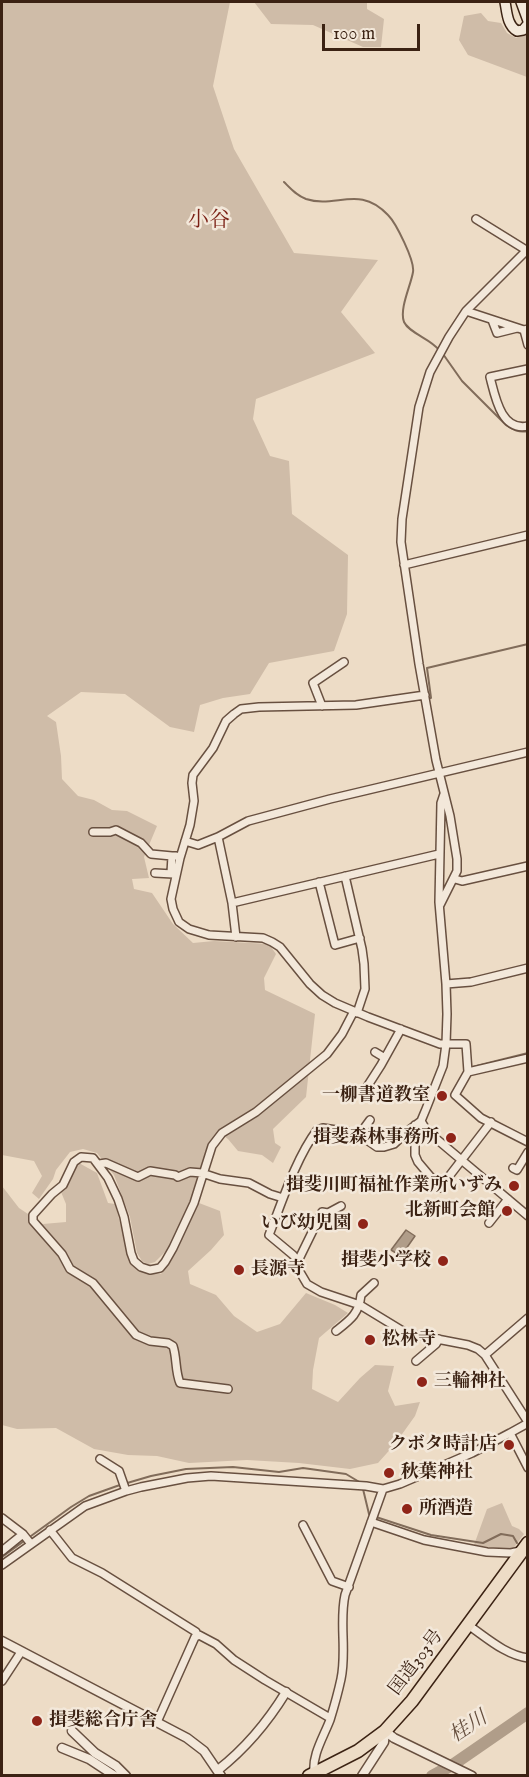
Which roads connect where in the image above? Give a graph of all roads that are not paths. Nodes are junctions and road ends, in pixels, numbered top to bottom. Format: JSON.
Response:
{"nodes":[{"id":1,"x":505,"y":2,"type":"edge"},
{"id":2,"x":521,"y":2,"type":"edge"},
{"id":3,"x":528,"y":22,"type":"edge"},
{"id":4,"x":476,"y":219,"type":"dead end"},
{"id":5,"x":527,"y":250,"type":"edge"},
{"id":6,"x":466,"y":311,"type":"junction"},
{"id":7,"x":492,"y":320,"type":"junction"},
{"id":8,"x":523,"y":329,"type":"edge"},
{"id":9,"x":528,"y":345,"type":"edge"},
{"id":10,"x":528,"y":369,"type":"edge"},
{"id":11,"x":528,"y":426,"type":"edge"},
{"id":12,"x":528,"y":535,"type":"edge"},
{"id":13,"x":404,"y":565,"type":"junction"},
{"id":14,"x":344,"y":662,"type":"dead end"},
{"id":15,"x":424,"y":695,"type":"junction"},
{"id":16,"x":322,"y":706,"type":"junction"},
{"id":17,"x":528,"y":752,"type":"edge"},
{"id":18,"x":439,"y":774,"type":"junction"},
{"id":19,"x":444,"y":794,"type":"junction"},
{"id":20,"x":93,"y":832,"type":"dead end"},
{"id":21,"x":218,"y":837,"type":"junction"},
{"id":22,"x":186,"y":841,"type":"junction"},
{"id":23,"x":439,"y":854,"type":"junction"},
{"id":24,"x":172,"y":856,"type":"junction"},
{"id":25,"x":181,"y":857,"type":"junction"},
{"id":26,"x":528,"y":866,"type":"edge"},
{"id":27,"x":155,"y":873,"type":"dead end"},
{"id":28,"x":174,"y":875,"type":"junction"},
{"id":29,"x":345,"y":876,"type":"junction"},
{"id":30,"x":455,"y":879,"type":"dead end"},
{"id":31,"x":319,"y":882,"type":"junction"},
{"id":32,"x":232,"y":903,"type":"junction"},
{"id":33,"x":440,"y":904,"type":"junction"},
{"id":34,"x":236,"y":937,"type":"junction"},
{"id":35,"x":360,"y":938,"type":"junction"},
{"id":36,"x":528,"y":968,"type":"edge"},
{"id":37,"x":446,"y":984,"type":"junction"},
{"id":38,"x":356,"y":1012,"type":"junction"},
{"id":39,"x":401,"y":1029,"type":"junction"},
{"id":40,"x":446,"y":1044,"type":"junction"},
{"id":41,"x":375,"y":1052,"type":"dead end"},
{"id":42,"x":385,"y":1058,"type":"junction"},
{"id":43,"x":528,"y":1058,"type":"edge"},
{"id":44,"x":468,"y":1072,"type":"junction"},
{"id":45,"x":365,"y":1090,"type":"dead end"},
{"id":46,"x":370,"y":1120,"type":"dead end"},
{"id":47,"x":491,"y":1122,"type":"junction"},
{"id":48,"x":418,"y":1123,"type":"junction"},
{"id":49,"x":359,"y":1135,"type":"junction"},
{"id":50,"x":528,"y":1142,"type":"edge"},
{"id":51,"x":528,"y":1152,"type":"edge"},
{"id":52,"x":462,"y":1160,"type":"junction"},
{"id":53,"x":99,"y":1164,"type":"junction"},
{"id":54,"x":513,"y":1168,"type":"dead end"},
{"id":55,"x":204,"y":1174,"type":"junction"},
{"id":56,"x":284,"y":1197,"type":"junction"},
{"id":57,"x":508,"y":1199,"type":"junction"},
{"id":58,"x":341,"y":1206,"type":"dead end"},
{"id":59,"x":528,"y":1216,"type":"edge"},
{"id":60,"x":489,"y":1222,"type":"dead end"},
{"id":61,"x":298,"y":1261,"type":"junction"},
{"id":62,"x":375,"y":1282,"type":"dead end"},
{"id":63,"x":360,"y":1305,"type":"junction"},
{"id":64,"x":528,"y":1318,"type":"edge"},
{"id":65,"x":336,"y":1331,"type":"dead end"},
{"id":66,"x":439,"y":1339,"type":"junction"},
{"id":67,"x":484,"y":1355,"type":"junction"},
{"id":68,"x":416,"y":1362,"type":"dead end"},
{"id":69,"x":228,"y":1389,"type":"dead end"},
{"id":70,"x":528,"y":1423,"type":"edge"},
{"id":71,"x":510,"y":1432,"type":"junction"},
{"id":72,"x":100,"y":1459,"type":"dead end"},
{"id":73,"x":528,"y":1468,"type":"edge"},
{"id":74,"x":382,"y":1489,"type":"junction"},
{"id":75,"x":126,"y":1491,"type":"junction"},
{"id":76,"x":2,"y":1518,"type":"edge"},
{"id":77,"x":371,"y":1521,"type":"junction"},
{"id":78,"x":303,"y":1525,"type":"dead end"},
{"id":79,"x":50,"y":1530,"type":"junction"},
{"id":80,"x":23,"y":1534,"type":"junction"},
{"id":81,"x":31,"y":1544,"type":"junction"},
{"id":82,"x":526,"y":1548,"type":"edge"},
{"id":83,"x":2,"y":1551,"type":"edge"},
{"id":84,"x":2,"y":1565,"type":"edge"},
{"id":85,"x":349,"y":1587,"type":"junction"},
{"id":86,"x":468,"y":1625,"type":"junction"},
{"id":87,"x":197,"y":1636,"type":"junction"},
{"id":88,"x":2,"y":1641,"type":"edge"},
{"id":89,"x":21,"y":1652,"type":"junction"},
{"id":90,"x":528,"y":1658,"type":"edge"},
{"id":91,"x":2,"y":1681,"type":"edge"},
{"id":92,"x":286,"y":1692,"type":"junction"},
{"id":93,"x":330,"y":1718,"type":"junction"},
{"id":94,"x":157,"y":1722,"type":"junction"},
{"id":95,"x":72,"y":1731,"type":"dead end"},
{"id":96,"x":385,"y":1731,"type":"junction"},
{"id":97,"x":62,"y":1748,"type":"dead end"},
{"id":98,"x":220,"y":1773,"type":"edge"},
{"id":99,"x":311,"y":1774,"type":"edge"},
{"id":100,"x":115,"y":1776,"type":"edge"},
{"id":101,"x":126,"y":1776,"type":"edge"},
{"id":102,"x":362,"y":1776,"type":"edge"},
{"id":103,"x":472,"y":1776,"type":"edge"}],
"edges":[{"from":1,"to":3,"type":"main road"},
{"from":2,"to":3,"type":"main road"},
{"from":4,"to":5,"type":"street"},
{"from":5,"to":6,"type":"street"},
{"from":6,"to":7,"type":"street"},
{"from":6,"to":13,"type":"street"},
{"from":7,"to":8,"type":"street"},
{"from":7,"to":8,"type":"street"},
{"from":8,"to":9,"type":"street"},
{"from":10,"to":11,"type":"street"},
{"from":12,"to":13,"type":"street"},
{"from":13,"to":15,"type":"street"},
{"from":14,"to":16,"type":"street"},
{"from":15,"to":16,"type":"street"},
{"from":15,"to":18,"type":"street"},
{"from":16,"to":22,"type":"street"},
{"from":17,"to":18,"type":"street"},
{"from":18,"to":19,"type":"street"},
{"from":18,"to":21,"type":"street"},
{"from":19,"to":23,"type":"street"},
{"from":19,"to":33,"type":"street"},
{"from":20,"to":24,"type":"street"},
{"from":21,"to":22,"type":"street"},
{"from":21,"to":32,"type":"street"},
{"from":22,"to":25,"type":"street"},
{"from":23,"to":29,"type":"street"},
{"from":23,"to":33,"type":"street"},
{"from":24,"to":25,"type":"street"},
{"from":24,"to":28,"type":"street"},
{"from":25,"to":28,"type":"street"},
{"from":26,"to":30,"type":"street"},
{"from":27,"to":28,"type":"street"},
{"from":28,"to":34,"type":"street"},
{"from":29,"to":31,"type":"street"},
{"from":29,"to":35,"type":"street"},
{"from":31,"to":32,"type":"street"},
{"from":31,"to":35,"type":"street"},
{"from":32,"to":34,"type":"street"},
{"from":33,"to":37,"type":"street"},
{"from":34,"to":38,"type":"street"},
{"from":35,"to":38,"type":"street"},
{"from":36,"to":37,"type":"street"},
{"from":37,"to":40,"type":"street"},
{"from":38,"to":39,"type":"street"},
{"from":38,"to":55,"type":"street"},
{"from":39,"to":40,"type":"street"},
{"from":39,"to":42,"type":"street"},
{"from":40,"to":44,"type":"street"},
{"from":40,"to":48,"type":"street"},
{"from":41,"to":42,"type":"street"},
{"from":42,"to":45,"type":"street"},
{"from":43,"to":44,"type":"street"},
{"from":44,"to":47,"type":"street"},
{"from":46,"to":49,"type":"street"},
{"from":47,"to":50,"type":"street"},
{"from":47,"to":52,"type":"street"},
{"from":48,"to":49,"type":"street"},
{"from":48,"to":52,"type":"street"},
{"from":48,"to":52,"type":"street"},
{"from":49,"to":56,"type":"street"},
{"from":51,"to":54,"type":"street"},
{"from":52,"to":57,"type":"street"},
{"from":53,"to":55,"type":"street"},
{"from":53,"to":55,"type":"street"},
{"from":53,"to":69,"type":"street"},
{"from":55,"to":56,"type":"street"},
{"from":56,"to":61,"type":"street"},
{"from":57,"to":59,"type":"street"},
{"from":57,"to":60,"type":"street"},
{"from":58,"to":61,"type":"street"},
{"from":61,"to":63,"type":"street"},
{"from":62,"to":63,"type":"street"},
{"from":63,"to":65,"type":"street"},
{"from":63,"to":66,"type":"street"},
{"from":64,"to":67,"type":"street"},
{"from":66,"to":67,"type":"street"},
{"from":66,"to":68,"type":"street"},
{"from":67,"to":70,"type":"street"},
{"from":70,"to":71,"type":"street"},
{"from":71,"to":73,"type":"street"},
{"from":71,"to":74,"type":"street"},
{"from":72,"to":75,"type":"street"},
{"from":74,"to":75,"type":"street"},
{"from":74,"to":77,"type":"street"},
{"from":75,"to":79,"type":"street"},
{"from":76,"to":80,"type":"street"},
{"from":77,"to":82,"type":"street"},
{"from":77,"to":85,"type":"street"},
{"from":78,"to":85,"type":"street"},
{"from":79,"to":81,"type":"street"},
{"from":79,"to":87,"type":"street"},
{"from":80,"to":81,"type":"street"},
{"from":80,"to":83,"type":"street"},
{"from":81,"to":84,"type":"street"},
{"from":82,"to":86,"type":"highway","name":"国道303号"},
{"from":85,"to":93,"type":"street"},
{"from":86,"to":90,"type":"street"},
{"from":86,"to":96,"type":"highway","name":"国道303号"},
{"from":87,"to":92,"type":"street"},
{"from":87,"to":94,"type":"street"},
{"from":88,"to":89,"type":"street"},
{"from":89,"to":91,"type":"street"},
{"from":89,"to":94,"type":"street"},
{"from":92,"to":93,"type":"street"},
{"from":92,"to":98,"type":"street"},
{"from":93,"to":99,"type":"street"},
{"from":94,"to":98,"type":"street"},
{"from":95,"to":101,"type":"street"},
{"from":96,"to":99,"type":"highway","name":"国道303号"},
{"from":96,"to":102,"type":"street"},
{"from":96,"to":103,"type":"street"},
{"from":97,"to":100,"type":"street"}]}
